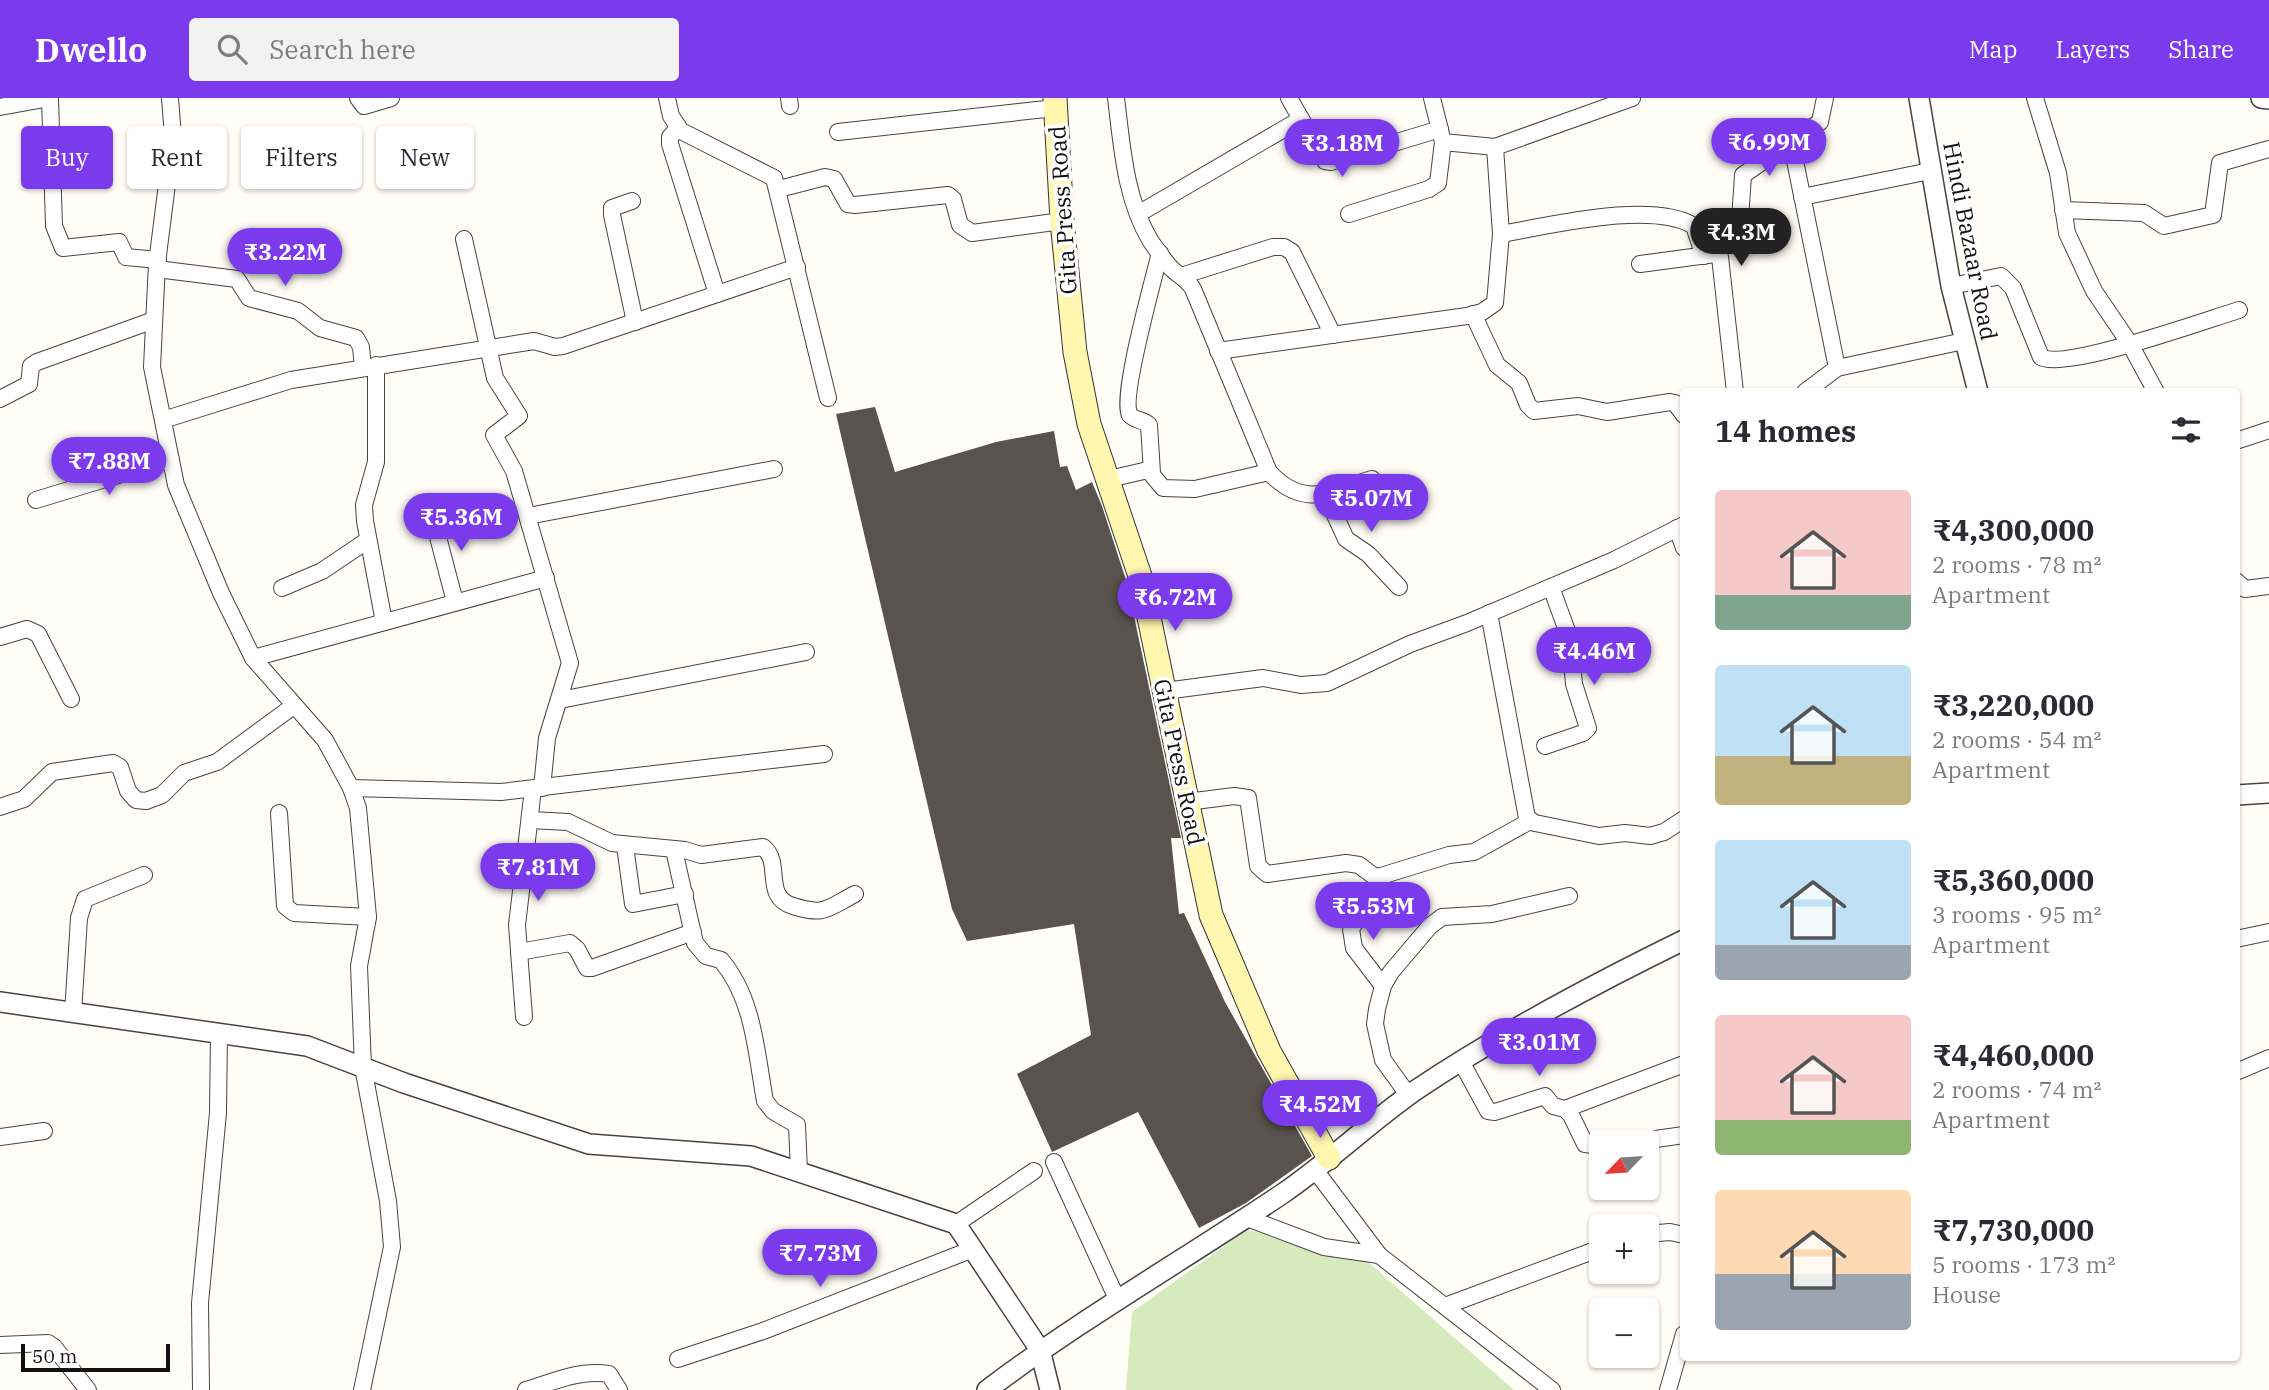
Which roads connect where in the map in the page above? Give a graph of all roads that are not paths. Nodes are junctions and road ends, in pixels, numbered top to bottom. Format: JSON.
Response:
{"nodes":[{"id":1,"x":170,"y":98,"type":"edge"},
{"id":2,"x":358,"y":98,"type":"edge"},
{"id":3,"x":391,"y":98,"type":"edge"},
{"id":4,"x":667,"y":98,"type":"edge"},
{"id":5,"x":1116,"y":98,"type":"edge"},
{"id":6,"x":1289,"y":98,"type":"edge"},
{"id":7,"x":1432,"y":98,"type":"edge"},
{"id":8,"x":1632,"y":98,"type":"edge"},
{"id":9,"x":1825,"y":98,"type":"edge"},
{"id":10,"x":1919,"y":98,"type":"edge"},
{"id":11,"x":2035,"y":98,"type":"edge"},
{"id":12,"x":2261,"y":98,"type":"edge"},
{"id":13,"x":2269,"y":99,"type":"edge"},
{"id":14,"x":1055,"y":103,"type":"edge"},
{"id":15,"x":0,"y":107,"type":"edge"},
{"id":16,"x":1301,"y":119,"type":"junction"},
{"id":17,"x":678,"y":128,"type":"junction"},
{"id":18,"x":838,"y":132,"type":"dead end"},
{"id":19,"x":1442,"y":135,"type":"junction"},
{"id":20,"x":1791,"y":141,"type":"junction"},
{"id":21,"x":1495,"y":147,"type":"junction"},
{"id":22,"x":2269,"y":149,"type":"edge"},
{"id":23,"x":1930,"y":171,"type":"junction"},
{"id":24,"x":779,"y":189,"type":"junction"},
{"id":25,"x":1802,"y":197,"type":"junction"},
{"id":26,"x":632,"y":201,"type":"dead end"},
{"id":27,"x":2063,"y":210,"type":"junction"},
{"id":28,"x":1138,"y":214,"type":"junction"},
{"id":29,"x":1349,"y":214,"type":"dead end"},
{"id":30,"x":1062,"y":220,"type":"junction"},
{"id":31,"x":1501,"y":234,"type":"junction"},
{"id":32,"x":464,"y":239,"type":"dead end"},
{"id":33,"x":1155,"y":247,"type":"junction"},
{"id":34,"x":1702,"y":248,"type":"junction"},
{"id":35,"x":1640,"y":264,"type":"dead end"},
{"id":36,"x":158,"y":265,"type":"junction"},
{"id":37,"x":797,"y":267,"type":"junction"},
{"id":38,"x":1181,"y":276,"type":"junction"},
{"id":39,"x":1951,"y":286,"type":"junction"},
{"id":40,"x":717,"y":295,"type":"junction"},
{"id":41,"x":2239,"y":310,"type":"dead end"},
{"id":42,"x":1473,"y":314,"type":"junction"},
{"id":43,"x":155,"y":320,"type":"junction"},
{"id":44,"x":635,"y":322,"type":"junction"},
{"id":45,"x":1333,"y":335,"type":"junction"},
{"id":46,"x":1964,"y":341,"type":"junction"},
{"id":47,"x":2130,"y":344,"type":"junction"},
{"id":48,"x":488,"y":349,"type":"junction"},
{"id":49,"x":1218,"y":351,"type":"junction"},
{"id":50,"x":369,"y":366,"type":"junction"},
{"id":51,"x":1837,"y":368,"type":"junction"},
{"id":52,"x":1735,"y":388,"type":"edge"},
{"id":53,"x":1810,"y":388,"type":"edge"},
{"id":54,"x":1977,"y":388,"type":"edge"},
{"id":55,"x":2154,"y":388,"type":"edge"},
{"id":56,"x":828,"y":398,"type":"dead end"},
{"id":57,"x":0,"y":399,"type":"edge"},
{"id":58,"x":1680,"y":410,"type":"edge"},
{"id":59,"x":163,"y":420,"type":"junction"},
{"id":60,"x":2269,"y":430,"type":"edge"},
{"id":61,"x":2240,"y":440,"type":"edge"},
{"id":62,"x":171,"y":459,"type":"junction"},
{"id":63,"x":774,"y":469,"type":"dead end"},
{"id":64,"x":1269,"y":472,"type":"junction"},
{"id":65,"x":1152,"y":473,"type":"junction"},
{"id":66,"x":1372,"y":479,"type":"dead end"},
{"id":67,"x":1109,"y":480,"type":"junction"},
{"id":68,"x":1325,"y":493,"type":"junction"},
{"id":69,"x":36,"y":500,"type":"dead end"},
{"id":70,"x":432,"y":514,"type":"dead end"},
{"id":71,"x":528,"y":516,"type":"junction"},
{"id":72,"x":1680,"y":527,"type":"edge"},
{"id":73,"x":368,"y":540,"type":"junction"},
{"id":74,"x":546,"y":578,"type":"junction"},
{"id":75,"x":2240,"y":585,"type":"edge"},
{"id":76,"x":2269,"y":586,"type":"edge"},
{"id":77,"x":1399,"y":587,"type":"dead end"},
{"id":78,"x":1552,"y":587,"type":"junction"},
{"id":79,"x":282,"y":588,"type":"dead end"},
{"id":80,"x":455,"y":602,"type":"junction"},
{"id":81,"x":1489,"y":613,"type":"junction"},
{"id":82,"x":384,"y":622,"type":"junction"},
{"id":83,"x":0,"y":637,"type":"edge"},
{"id":84,"x":806,"y":652,"type":"dead end"},
{"id":85,"x":253,"y":658,"type":"junction"},
{"id":86,"x":1165,"y":691,"type":"junction"},
{"id":87,"x":71,"y":699,"type":"dead end"},
{"id":88,"x":560,"y":700,"type":"junction"},
{"id":89,"x":292,"y":707,"type":"junction"},
{"id":90,"x":1545,"y":746,"type":"dead end"},
{"id":91,"x":824,"y":754,"type":"dead end"},
{"id":92,"x":351,"y":788,"type":"junction"},
{"id":93,"x":537,"y":789,"type":"junction"},
{"id":94,"x":2269,"y":793,"type":"edge"},
{"id":95,"x":2240,"y":795,"type":"edge"},
{"id":96,"x":1187,"y":802,"type":"junction"},
{"id":97,"x":0,"y":807,"type":"edge"},
{"id":98,"x":279,"y":813,"type":"dead end"},
{"id":99,"x":530,"y":820,"type":"junction"},
{"id":100,"x":1530,"y":821,"type":"junction"},
{"id":101,"x":1680,"y":822,"type":"edge"},
{"id":102,"x":625,"y":846,"type":"junction"},
{"id":103,"x":674,"y":849,"type":"junction"},
{"id":104,"x":144,"y":875,"type":"dead end"},
{"id":105,"x":685,"y":894,"type":"junction"},
{"id":106,"x":855,"y":894,"type":"dead end"},
{"id":107,"x":1569,"y":896,"type":"dead end"},
{"id":108,"x":1385,"y":901,"type":"dead end"},
{"id":109,"x":368,"y":917,"type":"junction"},
{"id":110,"x":693,"y":932,"type":"junction"},
{"id":111,"x":2269,"y":932,"type":"edge"},
{"id":112,"x":2240,"y":938,"type":"edge"},
{"id":113,"x":1680,"y":942,"type":"edge"},
{"id":114,"x":519,"y":952,"type":"junction"},
{"id":115,"x":1383,"y":986,"type":"junction"},
{"id":116,"x":0,"y":1002,"type":"edge"},
{"id":117,"x":73,"y":1013,"type":"junction"},
{"id":118,"x":524,"y":1017,"type":"dead end"},
{"id":119,"x":219,"y":1033,"type":"junction"},
{"id":120,"x":2269,"y":1058,"type":"edge"},
{"id":121,"x":1462,"y":1063,"type":"junction"},
{"id":122,"x":1680,"y":1066,"type":"edge"},
{"id":123,"x":363,"y":1068,"type":"junction"},
{"id":124,"x":2240,"y":1070,"type":"edge"},
{"id":125,"x":1409,"y":1096,"type":"junction"},
{"id":126,"x":1565,"y":1109,"type":"junction"},
{"id":127,"x":44,"y":1131,"type":"dead end"},
{"id":128,"x":1680,"y":1136,"type":"edge"},
{"id":129,"x":0,"y":1137,"type":"edge"},
{"id":130,"x":1659,"y":1139,"type":"edge"},
{"id":131,"x":1589,"y":1144,"type":"edge"},
{"id":132,"x":1054,"y":1162,"type":"dead end"},
{"id":133,"x":1322,"y":1164,"type":"junction"},
{"id":134,"x":1034,"y":1171,"type":"dead end"},
{"id":135,"x":799,"y":1172,"type":"junction"},
{"id":136,"x":1247,"y":1218,"type":"junction"},
{"id":137,"x":956,"y":1224,"type":"junction"},
{"id":138,"x":1659,"y":1233,"type":"edge"},
{"id":139,"x":1680,"y":1233,"type":"edge"},
{"id":140,"x":973,"y":1249,"type":"junction"},
{"id":141,"x":1589,"y":1252,"type":"edge"},
{"id":142,"x":1379,"y":1255,"type":"junction"},
{"id":143,"x":1118,"y":1301,"type":"junction"},
{"id":144,"x":1445,"y":1306,"type":"junction"},
{"id":145,"x":0,"y":1345,"type":"edge"},
{"id":146,"x":1680,"y":1348,"type":"edge"},
{"id":147,"x":1040,"y":1350,"type":"junction"},
{"id":148,"x":678,"y":1359,"type":"dead end"},
{"id":149,"x":88,"y":1390,"type":"edge"},
{"id":150,"x":201,"y":1390,"type":"edge"},
{"id":151,"x":362,"y":1390,"type":"edge"},
{"id":152,"x":526,"y":1390,"type":"edge"},
{"id":153,"x":619,"y":1390,"type":"edge"},
{"id":154,"x":987,"y":1390,"type":"edge"},
{"id":155,"x":1050,"y":1390,"type":"edge"},
{"id":156,"x":1552,"y":1390,"type":"edge"},
{"id":157,"x":1668,"y":1390,"type":"edge"}],
"edges":[{"from":1,"to":36,"type":"street"},
{"from":2,"to":3,"type":"street"},
{"from":4,"to":17,"type":"street"},
{"from":5,"to":28,"type":"street"},
{"from":6,"to":16,"type":"street"},
{"from":7,"to":19,"type":"street"},
{"from":8,"to":21,"type":"street"},
{"from":9,"to":20,"type":"street"},
{"from":10,"to":23,"type":"street","name":"Hindi Bazaar Road"},
{"from":11,"to":27,"type":"street"},
{"from":12,"to":13,"type":"street"},
{"from":14,"to":18,"type":"street"},
{"from":14,"to":30,"type":"main road","name":"Gita Press Road"},
{"from":15,"to":36,"type":"street"},
{"from":16,"to":19,"type":"street"},
{"from":16,"to":28,"type":"street"},
{"from":17,"to":24,"type":"street"},
{"from":17,"to":40,"type":"street"},
{"from":19,"to":21,"type":"street"},
{"from":19,"to":29,"type":"street"},
{"from":20,"to":25,"type":"street"},
{"from":20,"to":34,"type":"street"},
{"from":21,"to":31,"type":"street"},
{"from":22,"to":27,"type":"street"},
{"from":23,"to":25,"type":"street"},
{"from":23,"to":39,"type":"street","name":"Hindi Bazaar Road"},
{"from":24,"to":30,"type":"street"},
{"from":24,"to":37,"type":"street"},
{"from":25,"to":51,"type":"street"},
{"from":26,"to":44,"type":"street"},
{"from":27,"to":47,"type":"street"},
{"from":28,"to":33,"type":"street"},
{"from":30,"to":67,"type":"main road","name":"Gita Press Road"},
{"from":31,"to":34,"type":"street"},
{"from":31,"to":42,"type":"street"},
{"from":32,"to":48,"type":"street"},
{"from":33,"to":38,"type":"street"},
{"from":33,"to":65,"type":"street"},
{"from":34,"to":35,"type":"street"},
{"from":34,"to":52,"type":"street"},
{"from":36,"to":43,"type":"street"},
{"from":36,"to":50,"type":"street"},
{"from":37,"to":40,"type":"street"},
{"from":37,"to":56,"type":"street"},
{"from":38,"to":45,"type":"street"},
{"from":38,"to":49,"type":"street"},
{"from":39,"to":46,"type":"street","name":"Hindi Bazaar Road"},
{"from":39,"to":47,"type":"street"},
{"from":40,"to":44,"type":"street"},
{"from":41,"to":47,"type":"street"},
{"from":42,"to":45,"type":"street"},
{"from":42,"to":58,"type":"street"},
{"from":43,"to":57,"type":"street"},
{"from":43,"to":59,"type":"street"},
{"from":44,"to":48,"type":"street"},
{"from":45,"to":49,"type":"street"},
{"from":46,"to":51,"type":"street"},
{"from":46,"to":54,"type":"street","name":"Hindi Bazaar Road"},
{"from":47,"to":55,"type":"street"},
{"from":48,"to":50,"type":"street"},
{"from":48,"to":71,"type":"street"},
{"from":49,"to":64,"type":"street"},
{"from":50,"to":59,"type":"street"},
{"from":50,"to":73,"type":"street"},
{"from":51,"to":53,"type":"street"},
{"from":59,"to":62,"type":"street"},
{"from":60,"to":61,"type":"street"},
{"from":62,"to":69,"type":"street"},
{"from":62,"to":85,"type":"street"},
{"from":63,"to":71,"type":"street"},
{"from":64,"to":65,"type":"street"},
{"from":64,"to":68,"type":"street"},
{"from":65,"to":67,"type":"street"},
{"from":66,"to":68,"type":"street"},
{"from":67,"to":86,"type":"main road","name":"Gita Press Road"},
{"from":68,"to":77,"type":"street"},
{"from":70,"to":80,"type":"street"},
{"from":71,"to":74,"type":"street"},
{"from":72,"to":78,"type":"street"},
{"from":73,"to":79,"type":"street"},
{"from":73,"to":82,"type":"street"},
{"from":74,"to":80,"type":"street"},
{"from":74,"to":88,"type":"street"},
{"from":75,"to":76,"type":"street"},
{"from":78,"to":81,"type":"street"},
{"from":78,"to":90,"type":"street"},
{"from":80,"to":82,"type":"street"},
{"from":81,"to":86,"type":"street"},
{"from":81,"to":100,"type":"street"},
{"from":82,"to":85,"type":"street"},
{"from":83,"to":87,"type":"street"},
{"from":84,"to":88,"type":"street"},
{"from":85,"to":89,"type":"street"},
{"from":86,"to":96,"type":"main road","name":"Gita Press Road"},
{"from":88,"to":93,"type":"street"},
{"from":89,"to":92,"type":"street"},
{"from":89,"to":97,"type":"street"},
{"from":91,"to":93,"type":"street"},
{"from":92,"to":93,"type":"street"},
{"from":92,"to":109,"type":"street"},
{"from":93,"to":99,"type":"street"},
{"from":94,"to":95,"type":"street"},
{"from":96,"to":100,"type":"street"},
{"from":96,"to":133,"type":"main road","name":"Gita Press Road"},
{"from":98,"to":109,"type":"street"},
{"from":99,"to":102,"type":"street"},
{"from":99,"to":114,"type":"street"},
{"from":100,"to":101,"type":"street"},
{"from":102,"to":103,"type":"street"},
{"from":102,"to":105,"type":"street"},
{"from":103,"to":105,"type":"street"},
{"from":103,"to":106,"type":"street"},
{"from":104,"to":117,"type":"street"},
{"from":105,"to":110,"type":"street"},
{"from":107,"to":115,"type":"street"},
{"from":108,"to":115,"type":"street"},
{"from":109,"to":123,"type":"street"},
{"from":110,"to":114,"type":"street"},
{"from":110,"to":135,"type":"street"},
{"from":111,"to":112,"type":"street"},
{"from":113,"to":121,"type":"street"},
{"from":114,"to":118,"type":"street"},
{"from":115,"to":125,"type":"street"},
{"from":116,"to":117,"type":"street"},
{"from":117,"to":119,"type":"street"},
{"from":119,"to":123,"type":"street"},
{"from":119,"to":150,"type":"street"},
{"from":120,"to":124,"type":"street"},
{"from":121,"to":125,"type":"street"},
{"from":121,"to":126,"type":"street"},
{"from":122,"to":126,"type":"street"},
{"from":123,"to":135,"type":"street"},
{"from":123,"to":151,"type":"street"},
{"from":125,"to":133,"type":"street"},
{"from":126,"to":131,"type":"street"},
{"from":127,"to":129,"type":"street"},
{"from":128,"to":130,"type":"street"},
{"from":132,"to":143,"type":"street"},
{"from":133,"to":136,"type":"street"},
{"from":133,"to":142,"type":"street"},
{"from":134,"to":137,"type":"street"},
{"from":135,"to":137,"type":"street"},
{"from":136,"to":142,"type":"street"},
{"from":136,"to":143,"type":"street"},
{"from":137,"to":140,"type":"street"},
{"from":138,"to":139,"type":"street"},
{"from":140,"to":147,"type":"street"},
{"from":140,"to":148,"type":"street"},
{"from":141,"to":144,"type":"street"},
{"from":142,"to":144,"type":"street"},
{"from":143,"to":147,"type":"street"},
{"from":144,"to":156,"type":"street"},
{"from":145,"to":149,"type":"street"},
{"from":146,"to":157,"type":"street"},
{"from":147,"to":154,"type":"street"},
{"from":147,"to":155,"type":"street"},
{"from":152,"to":153,"type":"street"}]}
